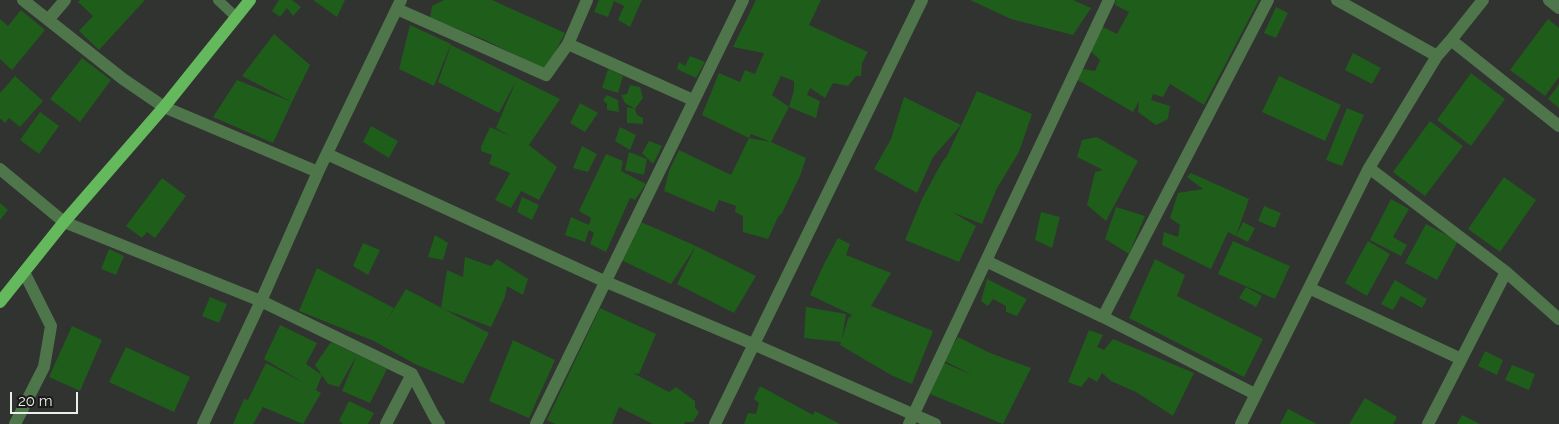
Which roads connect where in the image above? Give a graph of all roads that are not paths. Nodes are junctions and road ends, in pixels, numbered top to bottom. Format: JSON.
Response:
{"nodes":[{"id":1,"x":23,"y":0,"type":"edge"},
{"id":2,"x":65,"y":0,"type":"edge"},
{"id":3,"x":218,"y":0,"type":"edge"},
{"id":4,"x":250,"y":0,"type":"edge"},
{"id":5,"x":587,"y":0,"type":"edge"},
{"id":6,"x":743,"y":0,"type":"edge"},
{"id":7,"x":922,"y":0,"type":"edge"},
{"id":8,"x":1108,"y":0,"type":"edge"},
{"id":9,"x":1268,"y":0,"type":"edge"},
{"id":10,"x":1336,"y":0,"type":"edge"},
{"id":11,"x":1482,"y":0,"type":"edge"},
{"id":12,"x":1549,"y":0,"type":"edge"},
{"id":13,"x":399,"y":5,"type":"edge"},
{"id":14,"x":1559,"y":8,"type":"edge"},
{"id":15,"x":236,"y":17,"type":"junction"},
{"id":16,"x":48,"y":20,"type":"junction"},
{"id":17,"x":1452,"y":40,"type":"junction"},
{"id":18,"x":568,"y":44,"type":"junction"},
{"id":19,"x":1437,"y":56,"type":"junction"},
{"id":20,"x":693,"y":100,"type":"junction"},
{"id":21,"x":164,"y":107,"type":"junction"},
{"id":22,"x":1559,"y":126,"type":"edge"},
{"id":23,"x":327,"y":154,"type":"junction"},
{"id":24,"x":1369,"y":168,"type":"junction"},
{"id":25,"x":0,"y":169,"type":"edge"},
{"id":26,"x":318,"y":172,"type":"junction"},
{"id":27,"x":64,"y":222,"type":"junction"},
{"id":28,"x":986,"y":261,"type":"junction"},
{"id":29,"x":24,"y":272,"type":"junction"},
{"id":30,"x":1506,"y":272,"type":"junction"},
{"id":31,"x":604,"y":281,"type":"junction"},
{"id":32,"x":1309,"y":288,"type":"junction"},
{"id":33,"x":261,"y":300,"type":"junction"},
{"id":34,"x":0,"y":302,"type":"edge"},
{"id":35,"x":1103,"y":317,"type":"junction"},
{"id":36,"x":1559,"y":319,"type":"edge"},
{"id":37,"x":754,"y":344,"type":"junction"},
{"id":38,"x":1461,"y":359,"type":"junction"},
{"id":39,"x":412,"y":374,"type":"junction"},
{"id":40,"x":1255,"y":394,"type":"junction"},
{"id":41,"x":911,"y":419,"type":"edge"},
{"id":42,"x":16,"y":424,"type":"edge"},
{"id":43,"x":203,"y":424,"type":"edge"},
{"id":44,"x":386,"y":424,"type":"edge"},
{"id":45,"x":439,"y":424,"type":"edge"},
{"id":46,"x":536,"y":424,"type":"edge"},
{"id":47,"x":715,"y":424,"type":"edge"},
{"id":48,"x":935,"y":424,"type":"edge"},
{"id":49,"x":1241,"y":424,"type":"edge"},
{"id":50,"x":1428,"y":424,"type":"edge"}],
"edges":[{"from":1,"to":16,"type":"street"},
{"from":2,"to":16,"type":"street"},
{"from":3,"to":15,"type":"lane"},
{"from":4,"to":15,"type":"main road"},
{"from":5,"to":18,"type":"street"},
{"from":6,"to":20,"type":"street"},
{"from":7,"to":37,"type":"street"},
{"from":8,"to":28,"type":"street"},
{"from":9,"to":35,"type":"street"},
{"from":10,"to":19,"type":"street"},
{"from":11,"to":17,"type":"street"},
{"from":12,"to":14,"type":"street"},
{"from":13,"to":18,"type":"street"},
{"from":13,"to":23,"type":"street"},
{"from":15,"to":21,"type":"main road"},
{"from":16,"to":21,"type":"street"},
{"from":17,"to":19,"type":"street"},
{"from":17,"to":22,"type":"street"},
{"from":18,"to":20,"type":"street"},
{"from":19,"to":24,"type":"street"},
{"from":20,"to":31,"type":"street"},
{"from":21,"to":26,"type":"street"},
{"from":21,"to":27,"type":"main road"},
{"from":23,"to":26,"type":"street"},
{"from":23,"to":31,"type":"street"},
{"from":24,"to":30,"type":"street"},
{"from":24,"to":32,"type":"street"},
{"from":25,"to":27,"type":"street"},
{"from":26,"to":33,"type":"street"},
{"from":27,"to":29,"type":"main road"},
{"from":27,"to":33,"type":"street"},
{"from":28,"to":35,"type":"street"},
{"from":28,"to":41,"type":"street"},
{"from":29,"to":34,"type":"main road"},
{"from":29,"to":42,"type":"street"},
{"from":30,"to":36,"type":"street"},
{"from":30,"to":38,"type":"street"},
{"from":31,"to":37,"type":"street"},
{"from":31,"to":46,"type":"street"},
{"from":32,"to":38,"type":"street"},
{"from":32,"to":40,"type":"street"},
{"from":33,"to":39,"type":"street"},
{"from":33,"to":43,"type":"street"},
{"from":35,"to":40,"type":"street"},
{"from":37,"to":41,"type":"street"},
{"from":37,"to":47,"type":"street"},
{"from":38,"to":50,"type":"street"},
{"from":39,"to":44,"type":"street"},
{"from":39,"to":45,"type":"street"},
{"from":40,"to":49,"type":"street"},
{"from":41,"to":48,"type":"street"}]}
